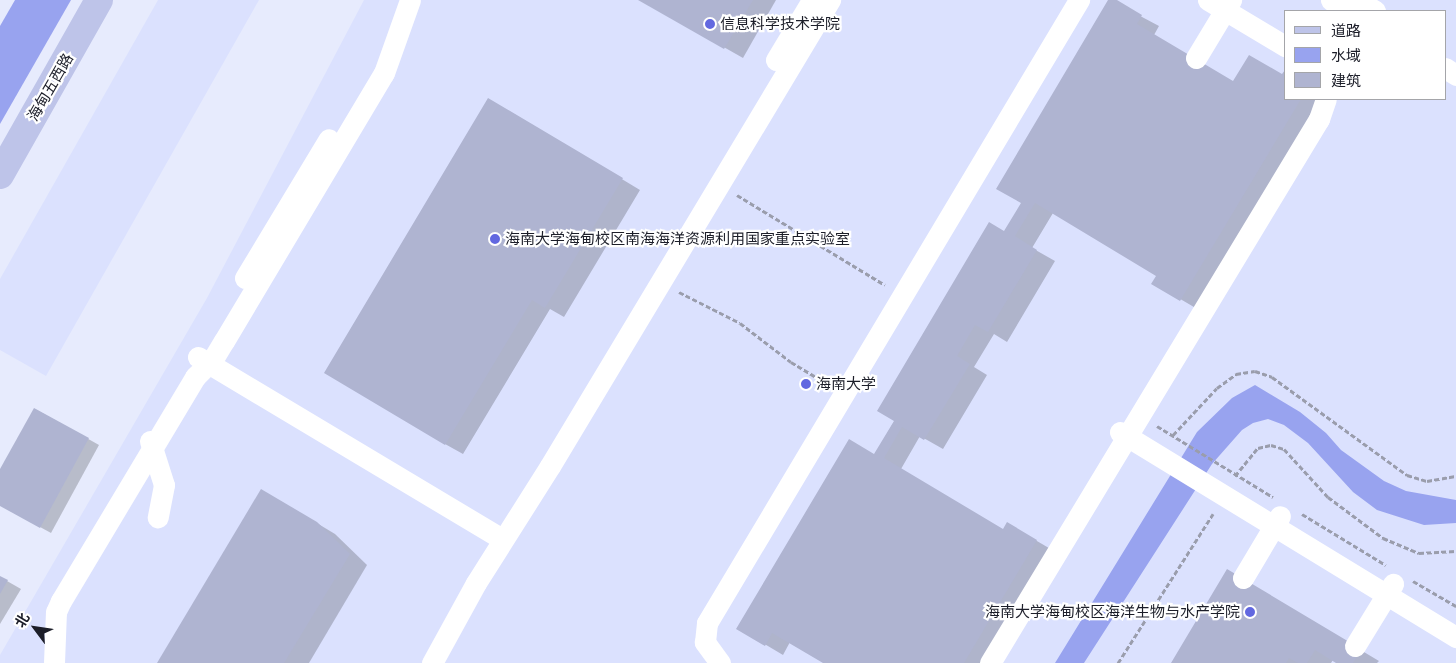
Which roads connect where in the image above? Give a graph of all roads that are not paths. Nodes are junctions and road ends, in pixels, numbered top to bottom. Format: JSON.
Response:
{"nodes":[{"id":1,"x":100,"y":0,"type":"edge"},
{"id":2,"x":395,"y":0,"type":"edge"},
{"id":3,"x":410,"y":0,"type":"edge"},
{"id":4,"x":812,"y":0,"type":"edge"},
{"id":5,"x":830,"y":0,"type":"edge"},
{"id":6,"x":1068,"y":0,"type":"edge"},
{"id":7,"x":1079,"y":0,"type":"edge"},
{"id":8,"x":1331,"y":0,"type":"edge"},
{"id":9,"x":1357,"y":0,"type":"edge"},
{"id":10,"x":1224,"y":2,"type":"edge"},
{"id":11,"x":1347,"y":10,"type":"edge"},
{"id":12,"x":1373,"y":10,"type":"edge"},
{"id":13,"x":1284,"y":35,"type":"edge"},
{"id":14,"x":1284,"y":45,"type":"edge"},
{"id":15,"x":1196,"y":58,"type":"dead end"},
{"id":16,"x":1316,"y":100,"type":"edge"},
{"id":17,"x":1326,"y":100,"type":"edge"},
{"id":18,"x":0,"y":175,"type":"edge"},
{"id":19,"x":206,"y":356,"type":"junction"},
{"id":20,"x":1129,"y":427,"type":"junction"},
{"id":21,"x":150,"y":441,"type":"junction"},
{"id":22,"x":1283,"y":514,"type":"junction"},
{"id":23,"x":158,"y":517,"type":"dead end"},
{"id":24,"x":500,"y":534,"type":"junction"},
{"id":25,"x":1242,"y":578,"type":"dead end"},
{"id":26,"x":1396,"y":582,"type":"junction"},
{"id":27,"x":1456,"y":620,"type":"edge"},
{"id":28,"x":1456,"y":637,"type":"edge"},
{"id":29,"x":1355,"y":646,"type":"dead end"},
{"id":30,"x":44,"y":663,"type":"edge"},
{"id":31,"x":54,"y":663,"type":"edge"},
{"id":32,"x":421,"y":663,"type":"edge"},
{"id":33,"x":432,"y":663,"type":"edge"},
{"id":34,"x":707,"y":663,"type":"edge"},
{"id":35,"x":720,"y":663,"type":"edge"},
{"id":36,"x":981,"y":663,"type":"edge"},
{"id":37,"x":990,"y":663,"type":"edge"}],
"edges":[{"from":1,"to":18,"type":"main road","name":"海甸五西路"},
{"from":2,"to":19,"type":"street"},
{"from":3,"to":19,"type":"street"},
{"from":4,"to":24,"type":"street"},
{"from":5,"to":24,"type":"street"},
{"from":6,"to":34,"type":"street"},
{"from":7,"to":35,"type":"street"},
{"from":8,"to":11,"type":"street"},
{"from":9,"to":12,"type":"street"},
{"from":10,"to":13,"type":"street"},
{"from":10,"to":14,"type":"street"},
{"from":10,"to":15,"type":"street"},
{"from":16,"to":20,"type":"street"},
{"from":17,"to":20,"type":"street"},
{"from":19,"to":21,"type":"street"},
{"from":19,"to":24,"type":"street"},
{"from":20,"to":22,"type":"street"},
{"from":20,"to":36,"type":"street"},
{"from":20,"to":37,"type":"street"},
{"from":21,"to":23,"type":"street"},
{"from":21,"to":30,"type":"street"},
{"from":21,"to":31,"type":"street"},
{"from":22,"to":25,"type":"street"},
{"from":22,"to":26,"type":"street"},
{"from":24,"to":32,"type":"street"},
{"from":24,"to":33,"type":"street"},
{"from":26,"to":27,"type":"street"},
{"from":26,"to":28,"type":"street"},
{"from":26,"to":29,"type":"street"}]}
